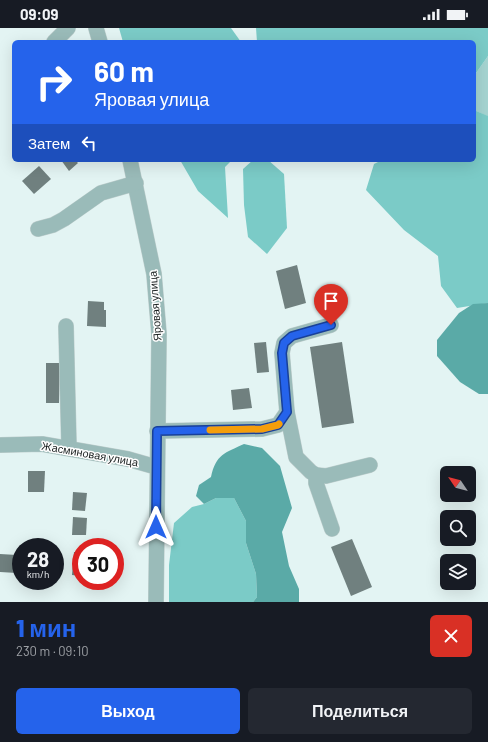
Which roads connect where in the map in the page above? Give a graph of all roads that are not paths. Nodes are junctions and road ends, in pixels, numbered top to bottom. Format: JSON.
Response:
{"nodes":[{"id":1,"x":68,"y":28,"type":"edge"},
{"id":2,"x":96,"y":28,"type":"edge"},
{"id":3,"x":56,"y":40,"type":"edge"},
{"id":4,"x":99,"y":40,"type":"edge"},
{"id":5,"x":131,"y":162,"type":"edge"},
{"id":6,"x":136,"y":183,"type":"junction"},
{"id":7,"x":38,"y":229,"type":"dead end"},
{"id":8,"x":331,"y":325,"type":"dead end"},
{"id":9,"x":66,"y":326,"type":"dead end"},
{"id":10,"x":287,"y":412,"type":"junction"},
{"id":11,"x":157,"y":431,"type":"junction"},
{"id":12,"x":0,"y":445,"type":"edge"},
{"id":13,"x":69,"y":448,"type":"junction"},
{"id":14,"x":156,"y":466,"type":"junction"},
{"id":15,"x":370,"y":466,"type":"dead end"},
{"id":16,"x":316,"y":474,"type":"junction"},
{"id":17,"x":332,"y":529,"type":"dead end"},
{"id":18,"x":156,"y":602,"type":"edge"}],
"edges":[{"from":1,"to":3,"type":"street"},
{"from":2,"to":4,"type":"street"},
{"from":5,"to":6,"type":"street","name":"Яровая улица"},
{"from":6,"to":7,"type":"street"},
{"from":6,"to":11,"type":"street","name":"Яровая улица"},
{"from":8,"to":10,"type":"street"},
{"from":9,"to":13,"type":"street"},
{"from":10,"to":11,"type":"street"},
{"from":10,"to":16,"type":"street"},
{"from":11,"to":14,"type":"street","name":"Яровая улица"},
{"from":12,"to":13,"type":"street","name":"Жасминовая улица"},
{"from":13,"to":14,"type":"street","name":"Жасминовая улица"},
{"from":14,"to":18,"type":"street","name":"Яровая улица"},
{"from":15,"to":16,"type":"street"},
{"from":16,"to":17,"type":"street"}]}
